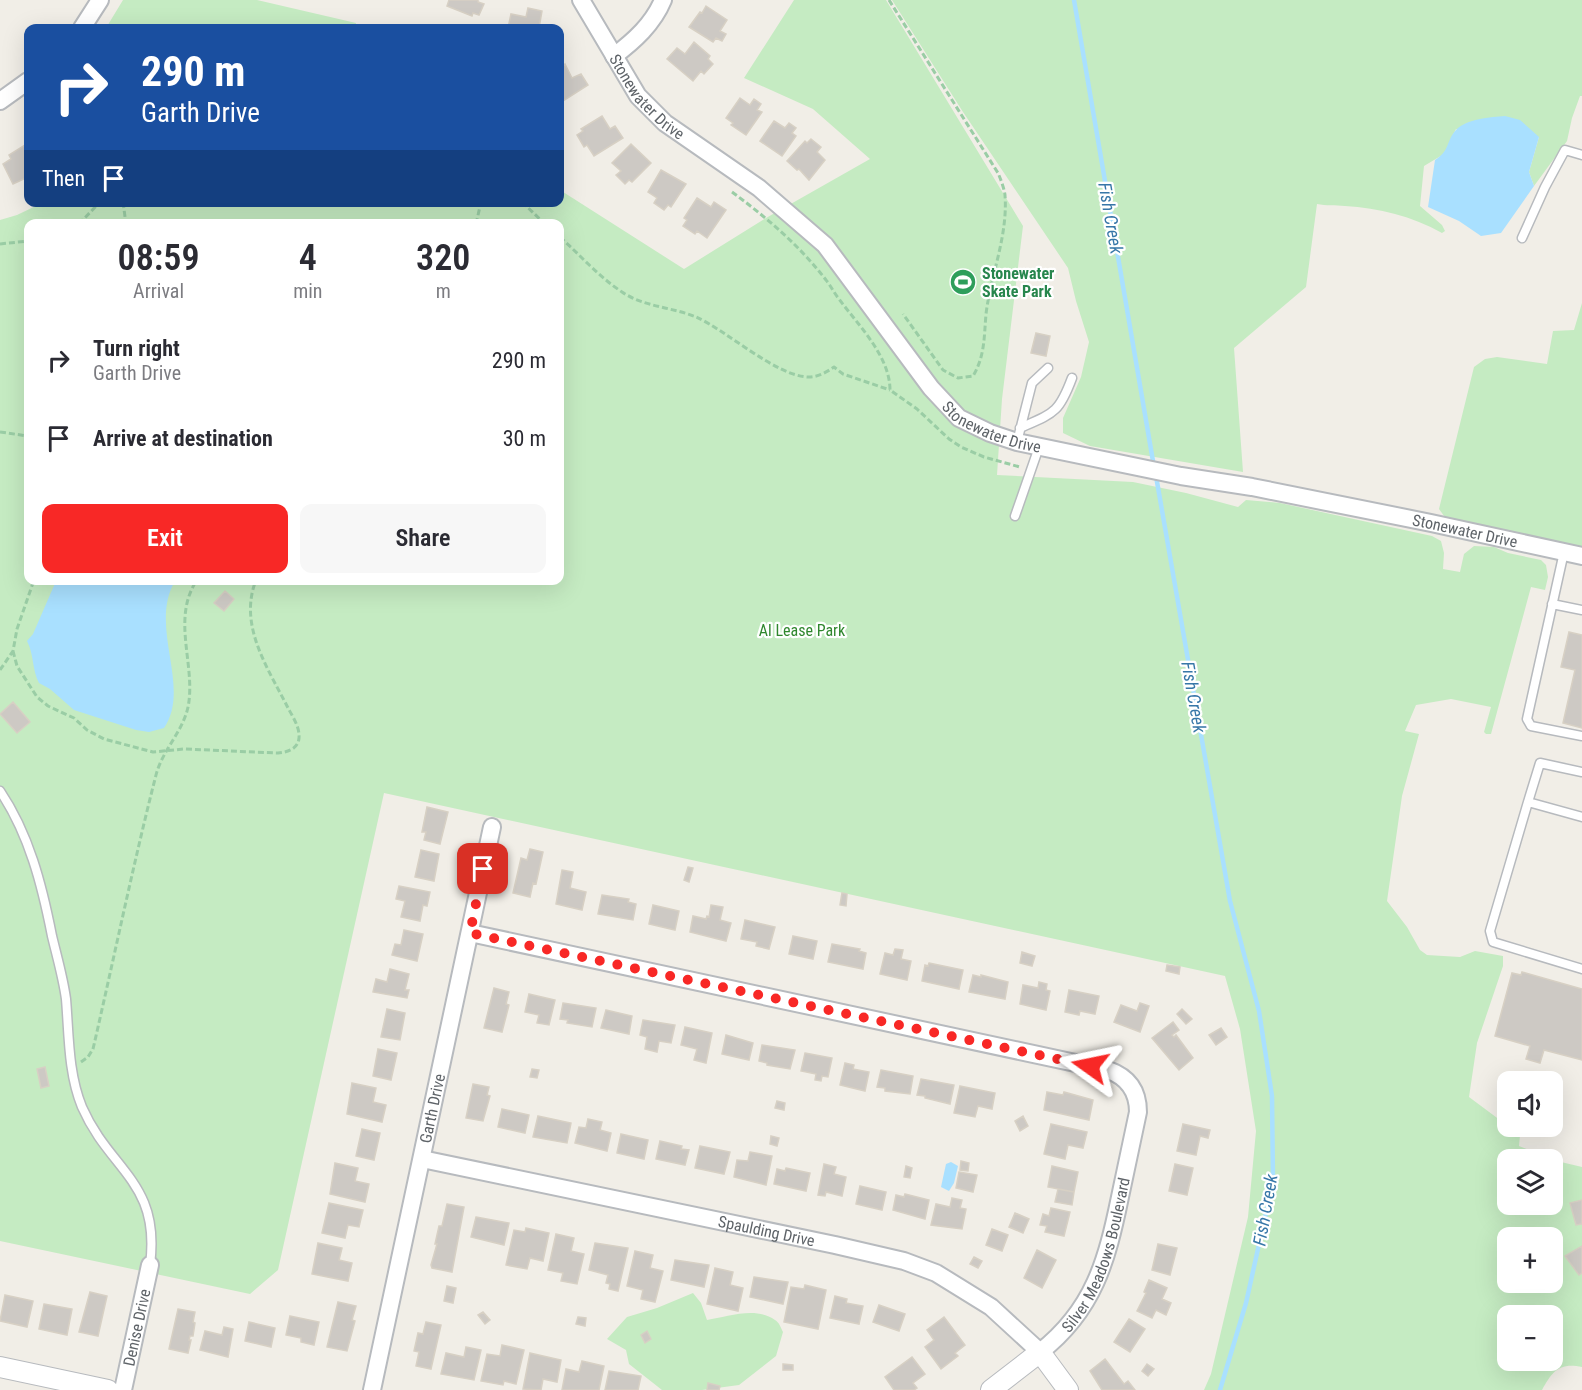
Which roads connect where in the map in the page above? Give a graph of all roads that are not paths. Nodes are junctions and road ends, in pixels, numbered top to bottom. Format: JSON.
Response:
{"nodes":[{"id":1,"x":100,"y":0,"type":"edge"},
{"id":2,"x":581,"y":0,"type":"edge"},
{"id":3,"x":663,"y":0,"type":"edge"},
{"id":4,"x":85,"y":24,"type":"edge"},
{"id":5,"x":614,"y":56,"type":"junction"},
{"id":6,"x":24,"y":84,"type":"edge"},
{"id":7,"x":0,"y":101,"type":"edge"},
{"id":8,"x":1582,"y":155,"type":"edge"},
{"id":9,"x":1522,"y":238,"type":"dead end"},
{"id":10,"x":1048,"y":368,"type":"dead end"},
{"id":11,"x":1072,"y":378,"type":"dead end"},
{"id":12,"x":1019,"y":435,"type":"junction"},
{"id":13,"x":1039,"y":447,"type":"junction"},
{"id":14,"x":1015,"y":516,"type":"dead end"},
{"id":15,"x":1564,"y":552,"type":"junction"},
{"id":16,"x":1582,"y":556,"type":"edge"},
{"id":17,"x":1552,"y":604,"type":"junction"},
{"id":18,"x":1582,"y":610,"type":"edge"},
{"id":19,"x":1582,"y":736,"type":"edge"},
{"id":20,"x":1582,"y":772,"type":"edge"},
{"id":21,"x":0,"y":791,"type":"edge"},
{"id":22,"x":1528,"y":802,"type":"junction"},
{"id":23,"x":1582,"y":817,"type":"edge"},
{"id":24,"x":492,"y":827,"type":"dead end"},
{"id":25,"x":470,"y":933,"type":"junction"},
{"id":26,"x":1582,"y":969,"type":"edge"},
{"id":27,"x":422,"y":1159,"type":"junction"},
{"id":28,"x":150,"y":1265,"type":"joint"},
{"id":29,"x":1040,"y":1352,"type":"junction"},
{"id":30,"x":0,"y":1367,"type":"edge"},
{"id":31,"x":108,"y":1390,"type":"edge"},
{"id":32,"x":123,"y":1390,"type":"edge"},
{"id":33,"x":372,"y":1390,"type":"edge"},
{"id":34,"x":991,"y":1390,"type":"edge"},
{"id":35,"x":1068,"y":1390,"type":"edge"}],
"edges":[{"from":1,"to":4,"type":"street"},
{"from":2,"to":5,"type":"street","name":"Stonewater Drive"},
{"from":3,"to":5,"type":"street"},
{"from":5,"to":12,"type":"street","name":"Stonewater Drive"},
{"from":6,"to":7,"type":"street"},
{"from":8,"to":9,"type":"lane"},
{"from":10,"to":12,"type":"lane"},
{"from":11,"to":12,"type":"lane"},
{"from":12,"to":13,"type":"street","name":"Stonewater Drive"},
{"from":13,"to":14,"type":"lane"},
{"from":13,"to":15,"type":"street","name":"Stonewater Drive"},
{"from":15,"to":16,"type":"street","name":"Stonewater Drive"},
{"from":15,"to":17,"type":"lane"},
{"from":17,"to":18,"type":"lane"},
{"from":17,"to":19,"type":"lane"},
{"from":20,"to":22,"type":"lane"},
{"from":21,"to":28,"type":"lane"},
{"from":22,"to":23,"type":"lane"},
{"from":22,"to":26,"type":"lane"},
{"from":24,"to":25,"type":"street","name":"Garth Drive"},
{"from":25,"to":27,"type":"street","name":"Garth Drive"},
{"from":25,"to":29,"type":"street","name":"Silver Meadows Boulevard"},
{"from":27,"to":29,"type":"street","name":"Spaulding Drive"},
{"from":27,"to":33,"type":"street","name":"Garth Drive"},
{"from":28,"to":32,"type":"street","name":"Denise Drive"},
{"from":29,"to":34,"type":"street","name":"Silver Meadows Boulevard"},
{"from":29,"to":35,"type":"street","name":"Spaulding Drive"},
{"from":30,"to":31,"type":"street"}]}
